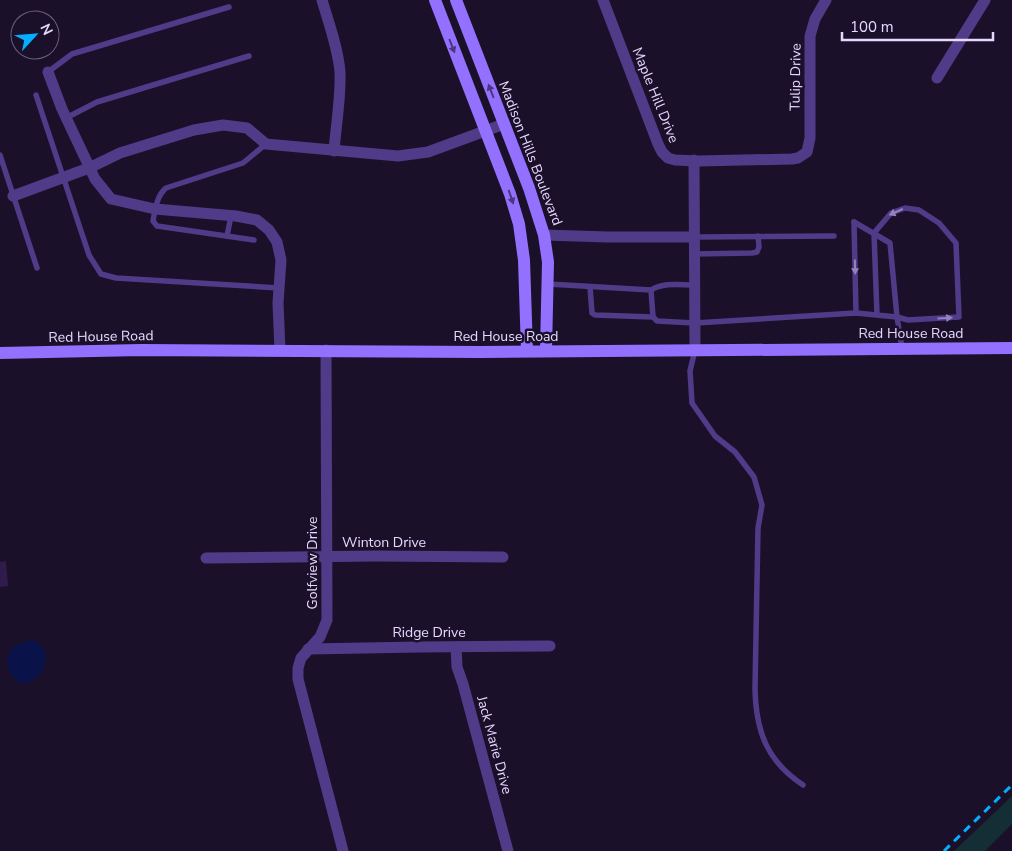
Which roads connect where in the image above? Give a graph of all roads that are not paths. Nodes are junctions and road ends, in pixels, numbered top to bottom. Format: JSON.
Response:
{"nodes":[{"id":1,"x":322,"y":0,"type":"edge"},
{"id":2,"x":435,"y":0,"type":"edge"},
{"id":3,"x":456,"y":0,"type":"edge"},
{"id":4,"x":602,"y":0,"type":"edge"},
{"id":5,"x":826,"y":0,"type":"edge"},
{"id":6,"x":985,"y":0,"type":"edge"},
{"id":7,"x":229,"y":7,"type":"dead end"},
{"id":8,"x":249,"y":56,"type":"dead end"},
{"id":9,"x":48,"y":72,"type":"joint"},
{"id":10,"x":937,"y":78,"type":"dead end"},
{"id":11,"x":36,"y":95,"type":"dead end"},
{"id":12,"x":66,"y":118,"type":"junction"},
{"id":13,"x":495,"y":127,"type":"junction"},
{"id":14,"x":266,"y":144,"type":"junction"},
{"id":15,"x":334,"y":150,"type":"junction"},
{"id":16,"x":0,"y":155,"type":"edge"},
{"id":17,"x":803,"y":156,"type":"joint"},
{"id":18,"x":694,"y":160,"type":"junction"},
{"id":19,"x":89,"y":168,"type":"junction"},
{"id":20,"x":63,"y":177,"type":"junction"},
{"id":21,"x":13,"y":196,"type":"junction"},
{"id":22,"x":155,"y":209,"type":"junction"},
{"id":23,"x":231,"y":216,"type":"junction"},
{"id":24,"x":874,"y":233,"type":"junction"},
{"id":25,"x":227,"y":236,"type":"junction"},
{"id":26,"x":544,"y":236,"type":"junction"},
{"id":27,"x":758,"y":236,"type":"junction"},
{"id":28,"x":834,"y":236,"type":"dead end"},
{"id":29,"x":694,"y":237,"type":"junction"},
{"id":30,"x":254,"y":240,"type":"dead end"},
{"id":31,"x":694,"y":254,"type":"junction"},
{"id":32,"x":37,"y":268,"type":"dead end"},
{"id":33,"x":548,"y":284,"type":"junction"},
{"id":34,"x":694,"y":285,"type":"junction"},
{"id":35,"x":590,"y":287,"type":"junction"},
{"id":36,"x":279,"y":288,"type":"junction"},
{"id":37,"x":651,"y":290,"type":"junction"},
{"id":38,"x":856,"y":312,"type":"junction"},
{"id":39,"x":877,"y":315,"type":"junction"},
{"id":40,"x":897,"y":316,"type":"junction"},
{"id":41,"x":653,"y":317,"type":"junction"},
{"id":42,"x":695,"y":323,"type":"junction"},
{"id":43,"x":902,"y":348,"type":"junction"},
{"id":44,"x":1012,"y":348,"type":"edge"},
{"id":45,"x":280,"y":350,"type":"junction"},
{"id":46,"x":326,"y":350,"type":"junction"},
{"id":47,"x":546,"y":350,"type":"junction"},
{"id":48,"x":695,"y":350,"type":"junction"},
{"id":49,"x":527,"y":351,"type":"junction"},
{"id":50,"x":0,"y":352,"type":"edge"},
{"id":51,"x":326,"y":557,"type":"junction"},
{"id":52,"x":503,"y":557,"type":"dead end"},
{"id":53,"x":206,"y":558,"type":"dead end"},
{"id":54,"x":550,"y":646,"type":"dead end"},
{"id":55,"x":456,"y":647,"type":"junction"},
{"id":56,"x":308,"y":649,"type":"junction"},
{"id":57,"x":803,"y":785,"type":"dead end"},
{"id":58,"x":343,"y":851,"type":"edge"},
{"id":59,"x":508,"y":851,"type":"edge"}],
"edges":[{"from":1,"to":15,"type":"street"},
{"from":2,"to":13,"type":"main road","name":"Madison Hills Boulevard","one_way":true},
{"from":13,"to":3,"type":"main road","name":"Madison Hills Boulevard","one_way":true},
{"from":4,"to":18,"type":"street","name":"Maple Hill Drive"},
{"from":5,"to":17,"type":"street","name":"Tulip Drive"},
{"from":6,"to":10,"type":"street"},
{"from":7,"to":9,"type":"lane"},
{"from":8,"to":12,"type":"lane"},
{"from":9,"to":12,"type":"street"},
{"from":11,"to":20,"type":"lane"},
{"from":12,"to":19,"type":"street"},
{"from":13,"to":15,"type":"street"},
{"from":13,"to":26,"type":"main road","name":"Madison Hills Boulevard"},
{"from":13,"to":49,"type":"main road","name":"Madison Hills Boulevard","one_way":true},
{"from":14,"to":15,"type":"street"},
{"from":14,"to":19,"type":"street"},
{"from":14,"to":22,"type":"lane"},
{"from":16,"to":21,"type":"lane"},
{"from":17,"to":18,"type":"street","name":"Maple Hill Drive"},
{"from":18,"to":29,"type":"street"},
{"from":19,"to":20,"type":"street"},
{"from":19,"to":22,"type":"street"},
{"from":20,"to":21,"type":"street"},
{"from":20,"to":36,"type":"lane"},
{"from":21,"to":32,"type":"lane"},
{"from":22,"to":23,"type":"street"},
{"from":22,"to":25,"type":"lane"},
{"from":23,"to":25,"type":"lane"},
{"from":23,"to":36,"type":"street"},
{"from":24,"to":38,"type":"lane","one_way":true},
{"from":24,"to":39,"type":"lane"},
{"from":24,"to":40,"type":"lane"},
{"from":40,"to":24,"type":"lane","one_way":true},
{"from":25,"to":30,"type":"lane"},
{"from":26,"to":29,"type":"street","name":"Madison Hills Boulevard"},
{"from":26,"to":33,"type":"main road"},
{"from":27,"to":28,"type":"lane"},
{"from":27,"to":29,"type":"lane"},
{"from":27,"to":31,"type":"lane"},
{"from":29,"to":31,"type":"street"},
{"from":31,"to":34,"type":"street"},
{"from":33,"to":35,"type":"lane"},
{"from":33,"to":47,"type":"main road"},
{"from":34,"to":37,"type":"lane"},
{"from":34,"to":42,"type":"street"},
{"from":35,"to":37,"type":"lane"},
{"from":35,"to":41,"type":"lane"},
{"from":36,"to":45,"type":"street"},
{"from":37,"to":41,"type":"lane"},
{"from":38,"to":39,"type":"lane"},
{"from":38,"to":42,"type":"lane"},
{"from":39,"to":40,"type":"lane"},
{"from":40,"to":43,"type":"lane"},
{"from":41,"to":42,"type":"lane"},
{"from":42,"to":48,"type":"street"},
{"from":43,"to":44,"type":"main road","name":"Red House Road"},
{"from":43,"to":48,"type":"main road","name":"Red House Road"},
{"from":45,"to":46,"type":"main road","name":"Red House Road"},
{"from":45,"to":50,"type":"main road","name":"Red House Road"},
{"from":46,"to":49,"type":"main road","name":"Red House Road"},
{"from":46,"to":51,"type":"street","name":"Golfview Drive"},
{"from":47,"to":48,"type":"main road","name":"Red House Road"},
{"from":47,"to":49,"type":"main road","name":"Red House Road"},
{"from":48,"to":57,"type":"lane"},
{"from":51,"to":52,"type":"street","name":"Winton Drive"},
{"from":51,"to":53,"type":"street","name":"Winton Drive"},
{"from":51,"to":56,"type":"street","name":"Golfview Drive"},
{"from":54,"to":55,"type":"street","name":"Ridge Drive"},
{"from":55,"to":56,"type":"street","name":"Ridge Drive"},
{"from":55,"to":59,"type":"street","name":"Jack Marie Drive"},
{"from":56,"to":58,"type":"street","name":"Golfview Drive"}]}
